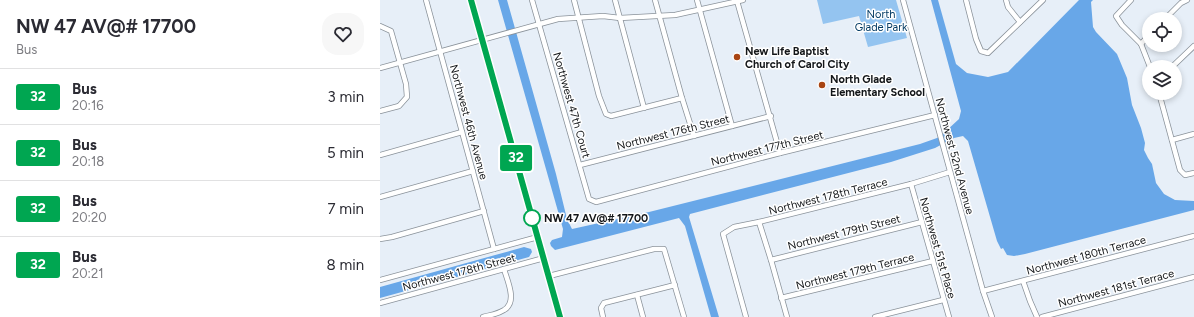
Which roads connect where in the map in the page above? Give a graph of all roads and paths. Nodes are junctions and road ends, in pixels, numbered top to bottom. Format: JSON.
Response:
{"nodes":[{"id":1,"x":426,"y":0,"type":"edge"},
{"id":2,"x":471,"y":0,"type":"edge"},
{"id":3,"x":532,"y":0,"type":"edge"},
{"id":4,"x":574,"y":0,"type":"edge"},
{"id":5,"x":615,"y":0,"type":"edge"},
{"id":6,"x":655,"y":0,"type":"edge"},
{"id":7,"x":697,"y":0,"type":"edge"},
{"id":8,"x":903,"y":0,"type":"edge"},
{"id":9,"x":966,"y":0,"type":"edge"},
{"id":10,"x":1006,"y":0,"type":"edge"},
{"id":11,"x":1043,"y":0,"type":"edge"},
{"id":12,"x":1131,"y":0,"type":"edge"},
{"id":13,"x":1187,"y":0,"type":"edge"},
{"id":14,"x":740,"y":1,"type":"edge"},
{"id":15,"x":700,"y":10,"type":"junction"},
{"id":16,"x":1172,"y":12,"type":"edge"},
{"id":17,"x":660,"y":16,"type":"junction"},
{"id":18,"x":579,"y":17,"type":"junction"},
{"id":19,"x":620,"y":18,"type":"junction"},
{"id":20,"x":1020,"y":22,"type":"junction"},
{"id":21,"x":539,"y":24,"type":"junction"},
{"id":22,"x":380,"y":26,"type":"edge"},
{"id":23,"x":482,"y":40,"type":"junction"},
{"id":24,"x":1141,"y":44,"type":"joint"},
{"id":25,"x":1194,"y":46,"type":"edge"},
{"id":26,"x":440,"y":50,"type":"junction"},
{"id":27,"x":1147,"y":60,"type":"edge"},
{"id":28,"x":1179,"y":60,"type":"edge"},
{"id":29,"x":400,"y":62,"type":"junction"},
{"id":30,"x":380,"y":68,"type":"edge"},
{"id":31,"x":682,"y":98,"type":"junction"},
{"id":32,"x":1161,"y":100,"type":"edge"},
{"id":33,"x":644,"y":108,"type":"junction"},
{"id":34,"x":380,"y":111,"type":"edge"},
{"id":35,"x":935,"y":115,"type":"junction"},
{"id":36,"x":771,"y":116,"type":"junction"},
{"id":37,"x":732,"y":126,"type":"junction"},
{"id":38,"x":462,"y":132,"type":"junction"},
{"id":39,"x":1194,"y":134,"type":"edge"},
{"id":40,"x":694,"y":136,"type":"junction"},
{"id":41,"x":1172,"y":140,"type":"junction"},
{"id":42,"x":780,"y":153,"type":"junction"},
{"id":43,"x":380,"y":155,"type":"edge"},
{"id":44,"x":580,"y":165,"type":"junction"},
{"id":45,"x":473,"y":171,"type":"junction"},
{"id":46,"x":950,"y":172,"type":"junction"},
{"id":47,"x":1194,"y":173,"type":"edge"},
{"id":48,"x":911,"y":184,"type":"junction"},
{"id":49,"x":380,"y":197,"type":"edge"},
{"id":50,"x":604,"y":200,"type":"joint"},
{"id":51,"x":484,"y":211,"type":"junction"},
{"id":52,"x":759,"y":222,"type":"junction"},
{"id":53,"x":922,"y":222,"type":"junction"},
{"id":54,"x":1194,"y":236,"type":"edge"},
{"id":55,"x":538,"y":237,"type":"junction"},
{"id":56,"x":380,"y":239,"type":"edge"},
{"id":57,"x":494,"y":249,"type":"junction"},
{"id":58,"x":544,"y":258,"type":"junction"},
{"id":59,"x":771,"y":260,"type":"junction"},
{"id":60,"x":933,"y":261,"type":"junction"},
{"id":61,"x":504,"y":269,"type":"junction"},
{"id":62,"x":549,"y":276,"type":"junction"},
{"id":63,"x":1194,"y":277,"type":"edge"},
{"id":64,"x":380,"y":280,"type":"edge"},
{"id":65,"x":1023,"y":280,"type":"junction"},
{"id":66,"x":675,"y":285,"type":"junction"},
{"id":67,"x":983,"y":292,"type":"junction"},
{"id":68,"x":637,"y":294,"type":"junction"},
{"id":69,"x":781,"y":298,"type":"junction"},
{"id":70,"x":943,"y":300,"type":"junction"},
{"id":71,"x":380,"y":303,"type":"edge"},
{"id":72,"x":483,"y":317,"type":"edge"},
{"id":73,"x":560,"y":317,"type":"edge"},
{"id":74,"x":603,"y":317,"type":"edge"},
{"id":75,"x":643,"y":317,"type":"edge"},
{"id":76,"x":684,"y":317,"type":"edge"},
{"id":77,"x":746,"y":317,"type":"edge"},
{"id":78,"x":787,"y":317,"type":"edge"},
{"id":79,"x":875,"y":317,"type":"edge"},
{"id":80,"x":949,"y":317,"type":"edge"},
{"id":81,"x":992,"y":317,"type":"edge"},
{"id":82,"x":1037,"y":317,"type":"edge"},
{"id":83,"x":1042,"y":317,"type":"edge"}],
"edges":[{"from":1,"to":26,"type":"street","name":"Northwest 46th Avenue"},
{"from":2,"to":23,"type":"main road"},
{"from":3,"to":21,"type":"street","name":"Northwest 47th Court"},
{"from":4,"to":18,"type":"street"},
{"from":5,"to":19,"type":"street"},
{"from":6,"to":17,"type":"street"},
{"from":7,"to":15,"type":"street"},
{"from":8,"to":35,"type":"street","name":"Northwest 52nd Avenue"},
{"from":9,"to":20,"type":"street"},
{"from":10,"to":20,"type":"street"},
{"from":11,"to":20,"type":"street"},
{"from":12,"to":24,"type":"street"},
{"from":13,"to":16,"type":"street"},
{"from":14,"to":15,"type":"street"},
{"from":14,"to":36,"type":"street"},
{"from":15,"to":17,"type":"street"},
{"from":15,"to":37,"type":"street"},
{"from":17,"to":19,"type":"street"},
{"from":17,"to":31,"type":"street"},
{"from":18,"to":19,"type":"street"},
{"from":18,"to":21,"type":"street"},
{"from":18,"to":33,"type":"street"},
{"from":19,"to":33,"type":"street"},
{"from":21,"to":23,"type":"street"},
{"from":21,"to":44,"type":"street","name":"Northwest 47th Court"},
{"from":22,"to":29,"type":"street"},
{"from":23,"to":26,"type":"street"},
{"from":23,"to":55,"type":"main road"},
{"from":24,"to":27,"type":"street"},
{"from":25,"to":28,"type":"street"},
{"from":26,"to":29,"type":"street"},
{"from":26,"to":38,"type":"street","name":"Northwest 46th Avenue"},
{"from":29,"to":30,"type":"street"},
{"from":29,"to":34,"type":"street"},
{"from":31,"to":33,"type":"street"},
{"from":31,"to":40,"type":"street"},
{"from":32,"to":41,"type":"street"},
{"from":35,"to":42,"type":"street","name":"Northwest 177th Street"},
{"from":35,"to":46,"type":"street","name":"Northwest 52nd Avenue"},
{"from":36,"to":37,"type":"street","name":"Northwest 176th Street"},
{"from":36,"to":42,"type":"street"},
{"from":37,"to":40,"type":"street","name":"Northwest 176th Street"},
{"from":38,"to":43,"type":"street"},
{"from":38,"to":45,"type":"street","name":"Northwest 46th Avenue"},
{"from":39,"to":41,"type":"street"},
{"from":40,"to":44,"type":"street","name":"Northwest 176th Street"},
{"from":41,"to":47,"type":"street"},
{"from":42,"to":50,"type":"street","name":"Northwest 177th Street"},
{"from":44,"to":50,"type":"street","name":"Northwest 47th Court"},
{"from":45,"to":49,"type":"street"},
{"from":45,"to":51,"type":"street","name":"Northwest 46th Avenue"},
{"from":46,"to":48,"type":"street","name":"Northwest 178th Terrace"},
{"from":46,"to":67,"type":"street","name":"Northwest 52nd Avenue"},
{"from":48,"to":52,"type":"street","name":"Northwest 178th Terrace"},
{"from":48,"to":53,"type":"street","name":"Northwest 51st Place"},
{"from":51,"to":56,"type":"street"},
{"from":51,"to":57,"type":"street","name":"Northwest 46th Avenue"},
{"from":52,"to":59,"type":"street"},
{"from":52,"to":77,"type":"street","name":"Northwest 178th Terrace"},
{"from":53,"to":59,"type":"street","name":"Northwest 179th Street"},
{"from":53,"to":60,"type":"street","name":"Northwest 51st Place"},
{"from":54,"to":65,"type":"street","name":"Northwest 180th Terrace"},
{"from":55,"to":57,"type":"street","name":"Northwest 178th Street"},
{"from":55,"to":58,"type":"main road"},
{"from":57,"to":64,"type":"street","name":"Northwest 178th Street"},
{"from":58,"to":61,"type":"street","name":"Northwest 178th Street"},
{"from":58,"to":62,"type":"main road"},
{"from":59,"to":69,"type":"street"},
{"from":60,"to":69,"type":"street","name":"Northwest 179th Terrace"},
{"from":60,"to":70,"type":"street","name":"Northwest 51st Place"},
{"from":61,"to":71,"type":"street","name":"Northwest 178th Street"},
{"from":61,"to":72,"type":"street"},
{"from":62,"to":66,"type":"street"},
{"from":62,"to":73,"type":"main road"},
{"from":63,"to":83,"type":"street","name":"Northwest 181st Terrace"},
{"from":65,"to":67,"type":"street","name":"Northwest 180th Terrace"},
{"from":65,"to":82,"type":"street"},
{"from":66,"to":68,"type":"street"},
{"from":66,"to":76,"type":"street"},
{"from":67,"to":81,"type":"street","name":"Northwest 52nd Avenue"},
{"from":68,"to":74,"type":"street"},
{"from":68,"to":75,"type":"street"},
{"from":69,"to":78,"type":"street"},
{"from":70,"to":79,"type":"street"},
{"from":70,"to":80,"type":"street","name":"Northwest 51st Place"}]}
